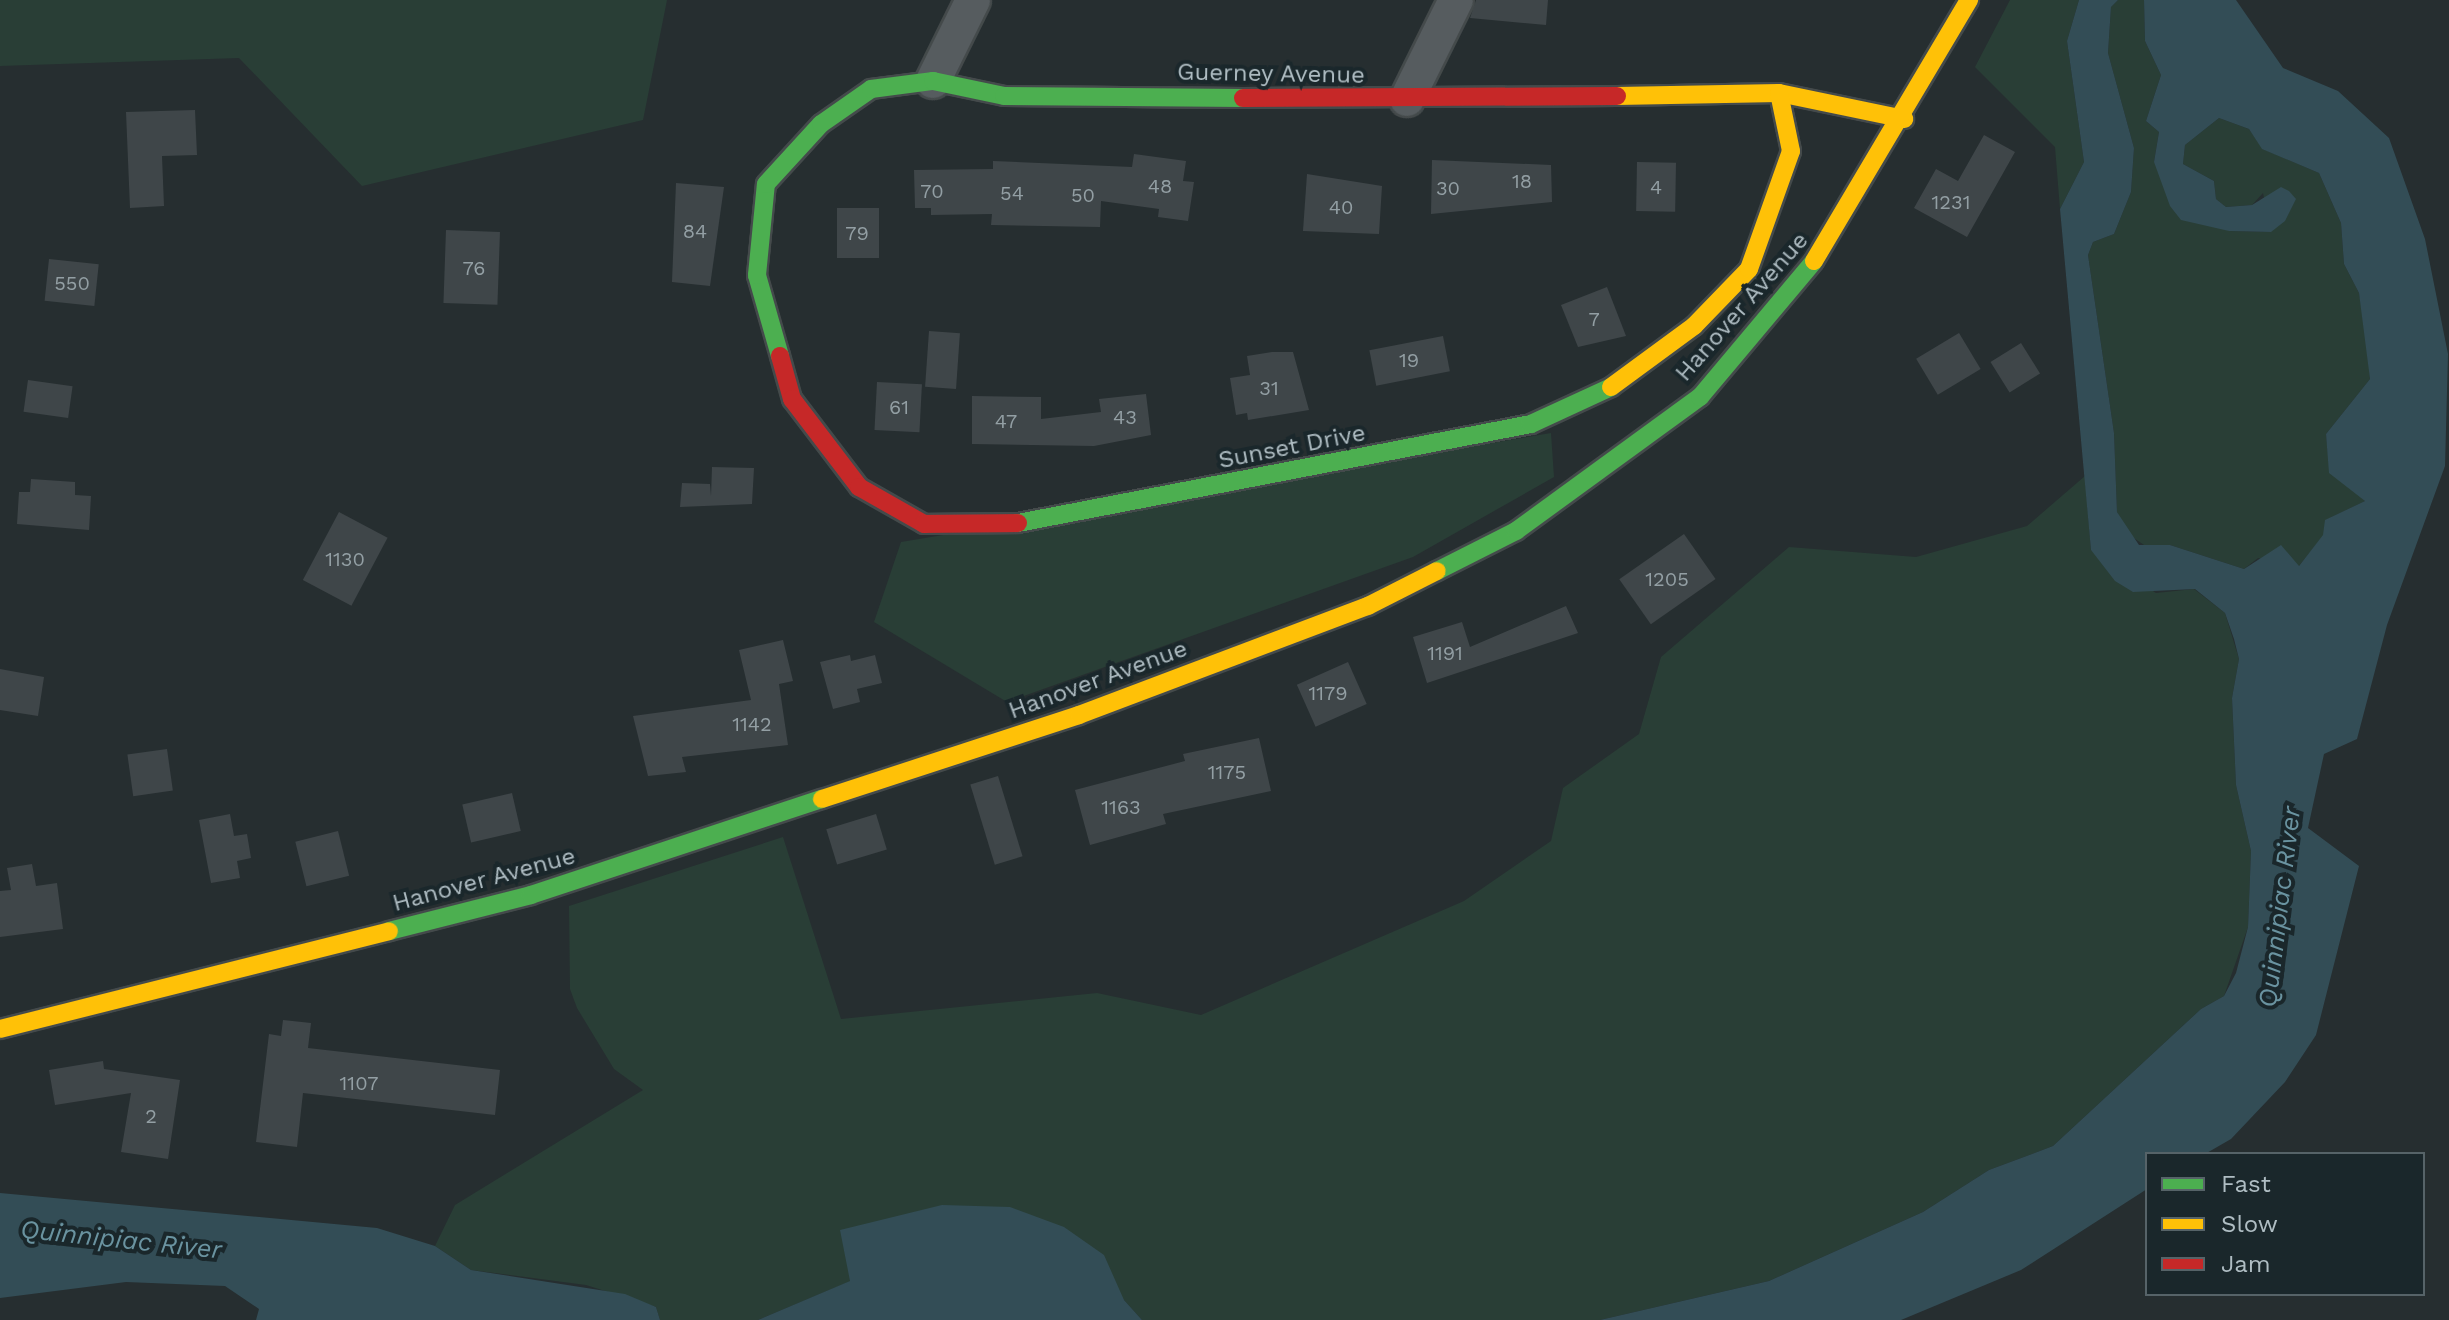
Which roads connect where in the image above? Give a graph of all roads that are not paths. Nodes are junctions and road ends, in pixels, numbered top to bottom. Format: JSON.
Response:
{"nodes":[{"id":1,"x":973,"y":0,"type":"edge"},
{"id":2,"x":1456,"y":0,"type":"edge"},
{"id":3,"x":1969,"y":0,"type":"edge"},
{"id":4,"x":933,"y":81,"type":"junction"},
{"id":5,"x":1779,"y":93,"type":"junction"},
{"id":6,"x":1407,"y":99,"type":"junction"},
{"id":7,"x":1904,"y":119,"type":"junction"},
{"id":8,"x":757,"y":275,"type":"joint"},
{"id":9,"x":0,"y":1029,"type":"edge"}],
"edges":[{"from":1,"to":4,"type":"street"},
{"from":2,"to":6,"type":"street"},
{"from":3,"to":7,"type":"street","name":"Hanover Avenue"},
{"from":4,"to":6,"type":"street","name":"Guerney Avenue"},
{"from":4,"to":8,"type":"street","name":"Guerney Avenue"},
{"from":5,"to":6,"type":"street","name":"Guerney Avenue"},
{"from":5,"to":7,"type":"street","name":"Guerney Avenue"},
{"from":5,"to":8,"type":"street","name":"Sunset Drive"},
{"from":7,"to":9,"type":"street","name":"Hanover Avenue"}]}
